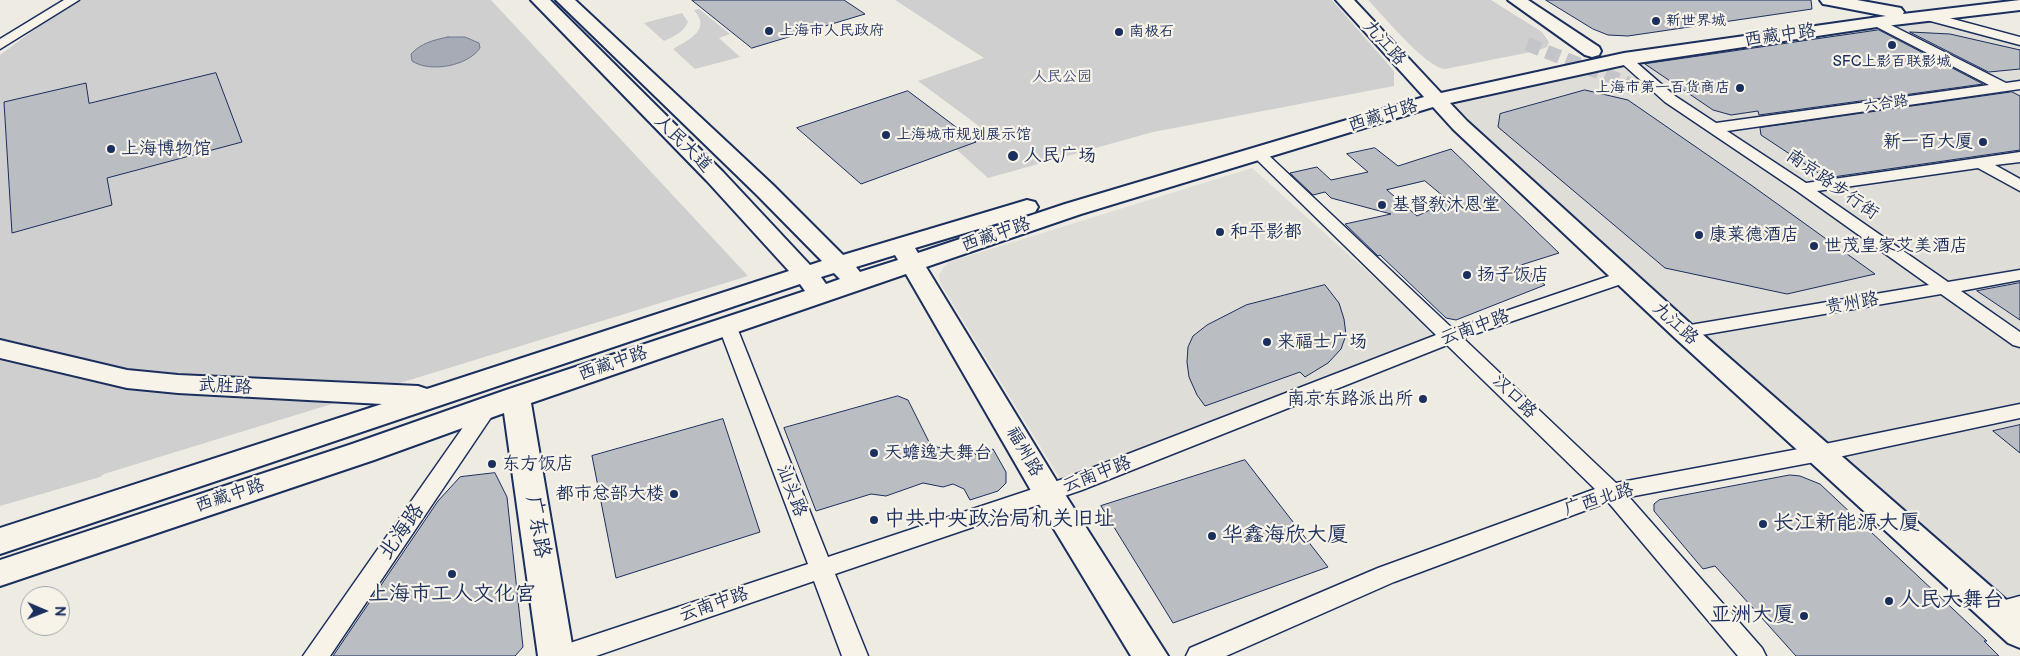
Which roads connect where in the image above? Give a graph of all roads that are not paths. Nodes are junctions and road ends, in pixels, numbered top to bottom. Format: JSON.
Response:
{"nodes":[{"id":1,"x":73,"y":0,"type":"edge"},
{"id":2,"x":540,"y":0,"type":"edge"},
{"id":3,"x":565,"y":0,"type":"edge"},
{"id":4,"x":1345,"y":0,"type":"edge"},
{"id":5,"x":1517,"y":0,"type":"edge"},
{"id":6,"x":1829,"y":0,"type":"edge"},
{"id":7,"x":1953,"y":0,"type":"edge"},
{"id":8,"x":2020,"y":5,"type":"edge"},
{"id":9,"x":1878,"y":16,"type":"junction"},
{"id":10,"x":1928,"y":16,"type":"junction"},
{"id":11,"x":2020,"y":40,"type":"edge"},
{"id":12,"x":0,"y":45,"type":"edge"},
{"id":13,"x":1592,"y":51,"type":"junction"},
{"id":14,"x":1624,"y":59,"type":"junction"},
{"id":15,"x":2014,"y":87,"type":"edge"},
{"id":16,"x":1642,"y":93,"type":"tunnel mouth"},
{"id":17,"x":1430,"y":95,"type":"junction"},
{"id":18,"x":1670,"y":99,"type":"junction"},
{"id":19,"x":1714,"y":128,"type":"junction"},
{"id":20,"x":1258,"y":153,"type":"junction"},
{"id":21,"x":2020,"y":157,"type":"edge"},
{"id":22,"x":1979,"y":162,"type":"junction"},
{"id":23,"x":2020,"y":186,"type":"edge"},
{"id":24,"x":1803,"y":188,"type":"junction"},
{"id":25,"x":907,"y":255,"type":"junction"},
{"id":26,"x":839,"y":263,"type":"junction"},
{"id":27,"x":2020,"y":275,"type":"edge"},
{"id":28,"x":1624,"y":277,"type":"junction"},
{"id":29,"x":857,"y":282,"type":"junction"},
{"id":30,"x":813,"y":284,"type":"junction"},
{"id":31,"x":1944,"y":288,"type":"junction"},
{"id":32,"x":727,"y":326,"type":"junction"},
{"id":33,"x":1684,"y":332,"type":"junction"},
{"id":34,"x":1451,"y":336,"type":"junction"},
{"id":35,"x":2020,"y":341,"type":"edge"},
{"id":36,"x":0,"y":349,"type":"edge"},
{"id":37,"x":453,"y":391,"type":"junction"},
{"id":38,"x":516,"y":397,"type":"junction"},
{"id":39,"x":488,"y":408,"type":"junction"},
{"id":40,"x":2020,"y":411,"type":"edge"},
{"id":41,"x":1820,"y":453,"type":"junction"},
{"id":42,"x":1612,"y":492,"type":"junction"},
{"id":43,"x":1048,"y":493,"type":"junction"},
{"id":44,"x":0,"y":541,"type":"edge"},
{"id":45,"x":820,"y":568,"type":"junction"},
{"id":46,"x":0,"y":572,"type":"edge"},
{"id":47,"x":2008,"y":609,"type":"edge"},
{"id":48,"x":2020,"y":633,"type":"edge"},
{"id":49,"x":316,"y":656,"type":"edge"},
{"id":50,"x":556,"y":656,"type":"edge"},
{"id":51,"x":564,"y":656,"type":"edge"},
{"id":52,"x":855,"y":656,"type":"edge"},
{"id":53,"x":1150,"y":656,"type":"edge"},
{"id":54,"x":1199,"y":656,"type":"edge"},
{"id":55,"x":1754,"y":656,"type":"edge"}],
"edges":[{"from":1,"to":12,"type":"street"},
{"from":2,"to":30,"type":"main road","name":"人民大道"},
{"from":3,"to":26,"type":"main road","name":"人民大道"},
{"from":4,"to":17,"type":"main road","name":"九江路"},
{"from":5,"to":13,"type":"main road"},
{"from":6,"to":9,"type":"main road"},
{"from":7,"to":9,"type":"main road","name":"西藏中路"},
{"from":8,"to":10,"type":"main road","name":"西藏中路"},
{"from":9,"to":10,"type":"main road","name":"西藏中路"},
{"from":9,"to":13,"type":"main road","name":"西藏中路"},
{"from":9,"to":14,"type":"main road","name":"西藏中路"},
{"from":9,"to":15,"type":"street"},
{"from":10,"to":11,"type":"street"},
{"from":13,"to":17,"type":"main road","name":"西藏中路"},
{"from":14,"to":17,"type":"main road","name":"西藏中路"},
{"from":14,"to":18,"type":"street","name":"南京路步行街"},
{"from":15,"to":19,"type":"street","name":"六合路"},
{"from":16,"to":18,"type":"street"},
{"from":17,"to":20,"type":"main road","name":"西藏中路"},
{"from":17,"to":25,"type":"main road","name":"西藏中路"},
{"from":17,"to":28,"type":"main road","name":"九江路"},
{"from":18,"to":19,"type":"street","name":"南京路步行街"},
{"from":19,"to":24,"type":"street","name":"南京路步行街"},
{"from":20,"to":25,"type":"main road","name":"西藏中路"},
{"from":20,"to":34,"type":"street","name":"汉口路"},
{"from":21,"to":22,"type":"street"},
{"from":22,"to":23,"type":"street"},
{"from":22,"to":24,"type":"street"},
{"from":24,"to":31,"type":"street","name":"南京路步行街"},
{"from":25,"to":26,"type":"main road","name":"西藏中路"},
{"from":25,"to":29,"type":"main road","name":"西藏中路"},
{"from":25,"to":43,"type":"main road","name":"福州路"},
{"from":26,"to":29,"type":"main road","name":"人民大道"},
{"from":26,"to":30,"type":"main road","name":"西藏中路"},
{"from":27,"to":31,"type":"street","name":"贵州路"},
{"from":28,"to":33,"type":"main road","name":"九江路"},
{"from":28,"to":34,"type":"street","name":"云南中路"},
{"from":29,"to":30,"type":"main road","name":"西藏中路"},
{"from":30,"to":32,"type":"main road","name":"西藏中路"},
{"from":30,"to":37,"type":"main road","name":"西藏中路"},
{"from":31,"to":33,"type":"street","name":"贵州路"},
{"from":31,"to":35,"type":"street","name":"南京路步行街"},
{"from":32,"to":38,"type":"main road","name":"西藏中路"},
{"from":32,"to":45,"type":"street","name":"汕头路"},
{"from":33,"to":41,"type":"main road","name":"九江路"},
{"from":34,"to":42,"type":"street","name":"汉口路"},
{"from":34,"to":43,"type":"street","name":"云南中路"},
{"from":36,"to":37,"type":"main road","name":"武胜路"},
{"from":37,"to":44,"type":"main road","name":"西藏中路"},
{"from":38,"to":39,"type":"main road","name":"西藏中路"},
{"from":38,"to":50,"type":"main road","name":"广东路"},
{"from":39,"to":46,"type":"main road","name":"西藏中路"},
{"from":39,"to":49,"type":"street","name":"北海路"},
{"from":40,"to":41,"type":"street","name":"广西北路"},
{"from":41,"to":42,"type":"street","name":"广西北路"},
{"from":41,"to":47,"type":"main road","name":"九江路"},
{"from":42,"to":54,"type":"street","name":"广西北路"},
{"from":42,"to":55,"type":"street","name":"汉口路"},
{"from":43,"to":45,"type":"street","name":"云南中路"},
{"from":43,"to":53,"type":"main road","name":"福州路"},
{"from":45,"to":51,"type":"street","name":"云南中路"},
{"from":45,"to":52,"type":"street","name":"汕头路"},
{"from":47,"to":48,"type":"main road","name":"九江路"}]}
